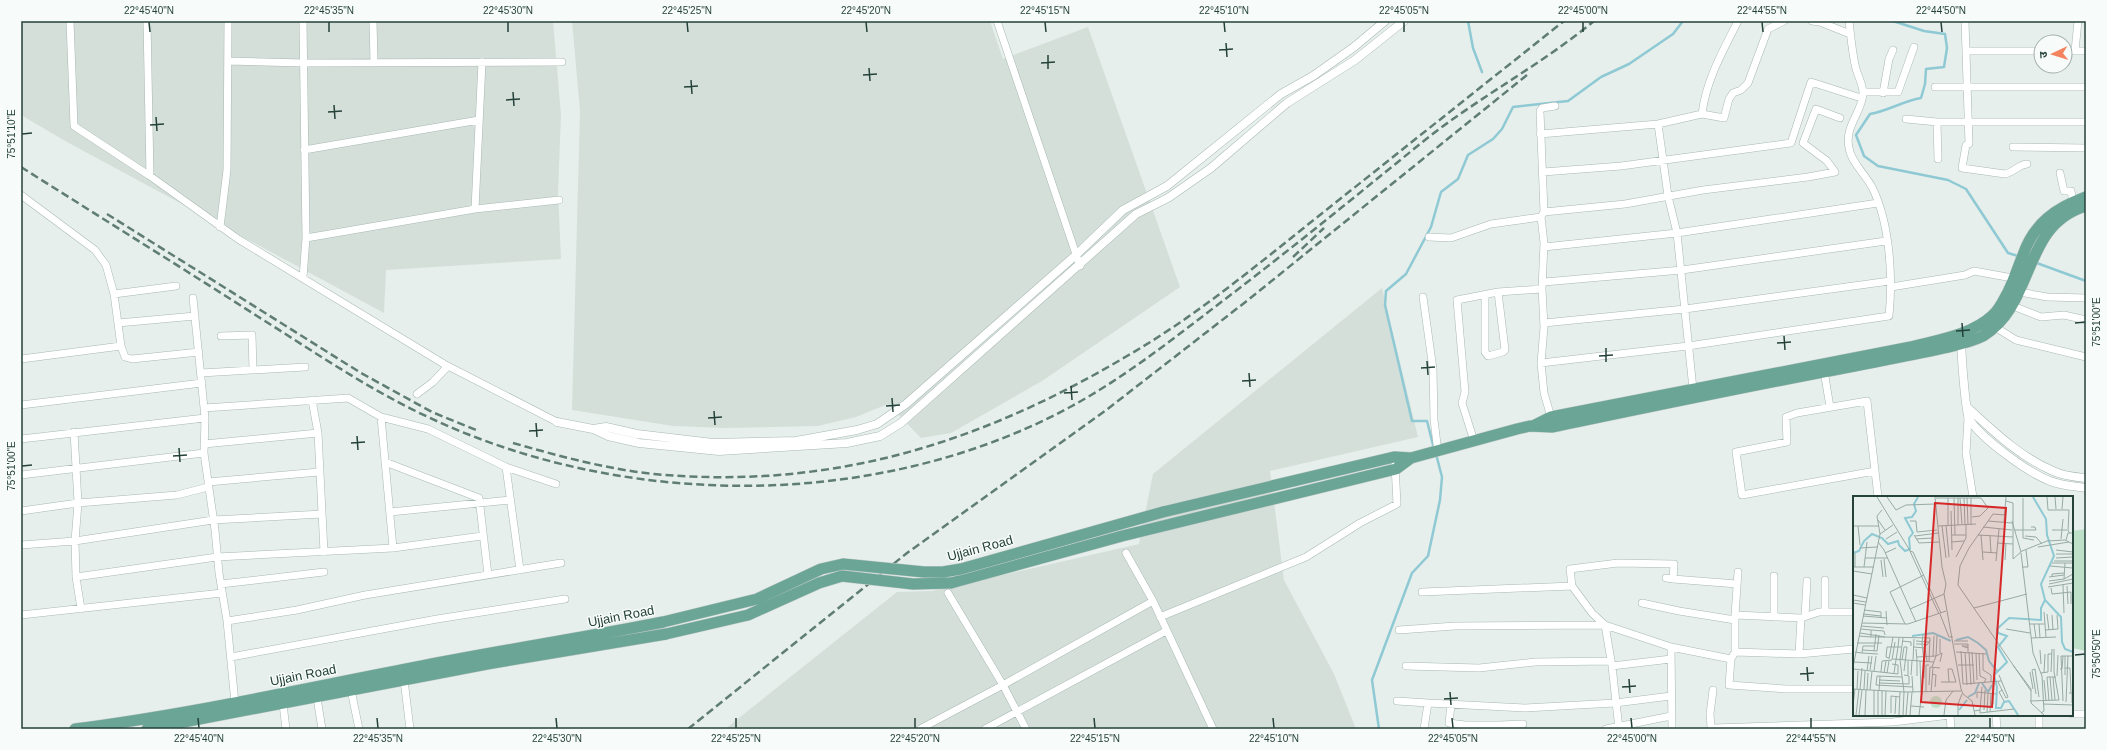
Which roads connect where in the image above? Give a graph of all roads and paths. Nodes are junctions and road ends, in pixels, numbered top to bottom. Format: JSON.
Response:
{"nodes":[{"id":1,"x":70,"y":21,"type":"edge"},
{"id":2,"x":147,"y":21,"type":"edge"},
{"id":3,"x":228,"y":21,"type":"edge"},
{"id":4,"x":303,"y":21,"type":"edge"},
{"id":5,"x":373,"y":21,"type":"edge"},
{"id":6,"x":997,"y":21,"type":"edge"},
{"id":7,"x":1385,"y":21,"type":"edge"},
{"id":8,"x":1404,"y":21,"type":"edge"},
{"id":9,"x":1738,"y":21,"type":"edge"},
{"id":10,"x":1784,"y":21,"type":"edge"},
{"id":11,"x":1812,"y":21,"type":"edge"},
{"id":12,"x":1849,"y":21,"type":"edge"},
{"id":13,"x":1965,"y":21,"type":"edge"},
{"id":14,"x":2078,"y":21,"type":"edge"},
{"id":15,"x":1850,"y":34,"type":"junction"},
{"id":16,"x":1914,"y":47,"type":"dead end"},
{"id":17,"x":1893,"y":50,"type":"dead end"},
{"id":18,"x":1967,"y":51,"type":"junction"},
{"id":19,"x":2033,"y":51,"type":"edge"},
{"id":20,"x":2075,"y":51,"type":"joint"},
{"id":21,"x":2086,"y":51,"type":"edge"},
{"id":22,"x":228,"y":61,"type":"junction"},
{"id":23,"x":374,"y":62,"type":"junction"},
{"id":24,"x":482,"y":62,"type":"junction"},
{"id":25,"x":562,"y":62,"type":"dead end"},
{"id":26,"x":304,"y":63,"type":"junction"},
{"id":27,"x":1967,"y":86,"type":"junction"},
{"id":28,"x":1935,"y":87,"type":"dead end"},
{"id":29,"x":2086,"y":87,"type":"edge"},
{"id":30,"x":1884,"y":93,"type":"junction"},
{"id":31,"x":1862,"y":95,"type":"junction"},
{"id":32,"x":1555,"y":106,"type":"dead end"},
{"id":33,"x":1702,"y":114,"type":"junction"},
{"id":34,"x":1840,"y":118,"type":"dead end"},
{"id":35,"x":1906,"y":118,"type":"dead end"},
{"id":36,"x":479,"y":120,"type":"junction"},
{"id":37,"x":1968,"y":121,"type":"junction"},
{"id":38,"x":1937,"y":122,"type":"junction"},
{"id":39,"x":2086,"y":122,"type":"edge"},
{"id":40,"x":1658,"y":124,"type":"junction"},
{"id":41,"x":1540,"y":134,"type":"junction"},
{"id":42,"x":2013,"y":147,"type":"dead end"},
{"id":43,"x":2086,"y":148,"type":"edge"},
{"id":44,"x":304,"y":150,"type":"junction"},
{"id":45,"x":1938,"y":159,"type":"dead end"},
{"id":46,"x":1663,"y":160,"type":"junction"},
{"id":47,"x":2028,"y":164,"type":"dead end"},
{"id":48,"x":1543,"y":172,"type":"junction"},
{"id":49,"x":2060,"y":173,"type":"dead end"},
{"id":50,"x":150,"y":176,"type":"junction"},
{"id":51,"x":21,"y":195,"type":"edge"},
{"id":52,"x":1668,"y":196,"type":"junction"},
{"id":53,"x":2086,"y":197,"type":"edge"},
{"id":54,"x":559,"y":200,"type":"dead end"},
{"id":55,"x":2073,"y":202,"type":"junction"},
{"id":56,"x":1878,"y":203,"type":"junction"},
{"id":57,"x":2086,"y":206,"type":"edge"},
{"id":58,"x":475,"y":209,"type":"junction"},
{"id":59,"x":1543,"y":215,"type":"junction"},
{"id":60,"x":220,"y":227,"type":"junction"},
{"id":61,"x":1677,"y":233,"type":"junction"},
{"id":62,"x":1429,"y":237,"type":"dead end"},
{"id":63,"x":306,"y":238,"type":"junction"},
{"id":64,"x":1886,"y":241,"type":"junction"},
{"id":65,"x":2035,"y":241,"type":"junction"},
{"id":66,"x":1544,"y":247,"type":"junction"},
{"id":67,"x":1076,"y":255,"type":"junction"},
{"id":68,"x":1080,"y":266,"type":"junction"},
{"id":69,"x":1682,"y":270,"type":"junction"},
{"id":70,"x":2021,"y":275,"type":"junction"},
{"id":71,"x":303,"y":278,"type":"junction"},
{"id":72,"x":1890,"y":284,"type":"junction"},
{"id":73,"x":176,"y":286,"type":"dead end"},
{"id":74,"x":1543,"y":286,"type":"junction"},
{"id":75,"x":1498,"y":292,"type":"junction"},
{"id":76,"x":2020,"y":292,"type":"junction"},
{"id":77,"x":114,"y":294,"type":"junction"},
{"id":78,"x":1485,"y":295,"type":"junction"},
{"id":79,"x":1423,"y":297,"type":"dead end"},
{"id":80,"x":193,"y":298,"type":"dead end"},
{"id":81,"x":2086,"y":298,"type":"edge"},
{"id":82,"x":2013,"y":306,"type":"junction"},
{"id":83,"x":1685,"y":309,"type":"junction"},
{"id":84,"x":195,"y":316,"type":"junction"},
{"id":85,"x":2086,"y":320,"type":"edge"},
{"id":86,"x":118,"y":323,"type":"junction"},
{"id":87,"x":1544,"y":323,"type":"junction"},
{"id":88,"x":1995,"y":327,"type":"junction"},
{"id":89,"x":221,"y":336,"type":"dead end"},
{"id":90,"x":1962,"y":338,"type":"junction"},
{"id":91,"x":121,"y":346,"type":"junction"},
{"id":92,"x":1688,"y":346,"type":"junction"},
{"id":93,"x":198,"y":352,"type":"junction"},
{"id":94,"x":2086,"y":357,"type":"edge"},
{"id":95,"x":21,"y":359,"type":"edge"},
{"id":96,"x":1541,"y":363,"type":"junction"},
{"id":97,"x":448,"y":366,"type":"junction"},
{"id":98,"x":305,"y":367,"type":"dead end"},
{"id":99,"x":253,"y":370,"type":"junction"},
{"id":100,"x":1824,"y":371,"type":"junction"},
{"id":101,"x":201,"y":373,"type":"junction"},
{"id":102,"x":202,"y":383,"type":"junction"},
{"id":103,"x":1694,"y":389,"type":"junction"},
{"id":104,"x":417,"y":394,"type":"dead end"},
{"id":105,"x":312,"y":400,"type":"junction"},
{"id":106,"x":21,"y":405,"type":"edge"},
{"id":107,"x":1830,"y":407,"type":"junction"},
{"id":108,"x":1967,"y":407,"type":"junction"},
{"id":109,"x":204,"y":408,"type":"junction"},
{"id":110,"x":381,"y":417,"type":"junction"},
{"id":111,"x":1551,"y":417,"type":"junction"},
{"id":112,"x":206,"y":418,"type":"junction"},
{"id":113,"x":1968,"y":418,"type":"junction"},
{"id":114,"x":557,"y":422,"type":"joint"},
{"id":115,"x":1530,"y":426,"type":"junction"},
{"id":116,"x":593,"y":429,"type":"junction"},
{"id":117,"x":74,"y":432,"type":"junction"},
{"id":118,"x":318,"y":433,"type":"junction"},
{"id":119,"x":21,"y":439,"type":"edge"},
{"id":120,"x":1474,"y":441,"type":"junction"},
{"id":121,"x":204,"y":444,"type":"junction"},
{"id":122,"x":1438,"y":452,"type":"junction"},
{"id":123,"x":204,"y":453,"type":"junction"},
{"id":124,"x":1394,"y":457,"type":"junction"},
{"id":125,"x":1416,"y":457,"type":"junction"},
{"id":126,"x":385,"y":462,"type":"junction"},
{"id":127,"x":506,"y":467,"type":"junction"},
{"id":128,"x":76,"y":469,"type":"junction"},
{"id":129,"x":1396,"y":469,"type":"junction"},
{"id":130,"x":1875,"y":471,"type":"junction"},
{"id":131,"x":319,"y":472,"type":"junction"},
{"id":132,"x":21,"y":475,"type":"edge"},
{"id":133,"x":2086,"y":478,"type":"edge"},
{"id":134,"x":208,"y":484,"type":"junction"},
{"id":135,"x":556,"y":484,"type":"dead end"},
{"id":136,"x":2086,"y":488,"type":"edge"},
{"id":137,"x":1878,"y":496,"type":"edge"},
{"id":138,"x":1973,"y":496,"type":"edge"},
{"id":139,"x":511,"y":500,"type":"junction"},
{"id":140,"x":78,"y":503,"type":"junction"},
{"id":141,"x":480,"y":503,"type":"junction"},
{"id":142,"x":21,"y":511,"type":"edge"},
{"id":143,"x":390,"y":512,"type":"junction"},
{"id":144,"x":322,"y":514,"type":"junction"},
{"id":145,"x":213,"y":520,"type":"junction"},
{"id":146,"x":482,"y":536,"type":"junction"},
{"id":147,"x":75,"y":540,"type":"junction"},
{"id":148,"x":21,"y":545,"type":"edge"},
{"id":149,"x":393,"y":548,"type":"junction"},
{"id":150,"x":324,"y":552,"type":"junction"},
{"id":151,"x":1126,"y":553,"type":"dead end"},
{"id":152,"x":217,"y":557,"type":"junction"},
{"id":153,"x":561,"y":563,"type":"dead end"},
{"id":154,"x":520,"y":570,"type":"junction"},
{"id":155,"x":324,"y":572,"type":"dead end"},
{"id":156,"x":1738,"y":572,"type":"dead end"},
{"id":157,"x":488,"y":575,"type":"junction"},
{"id":158,"x":1774,"y":576,"type":"dead end"},
{"id":159,"x":76,"y":577,"type":"junction"},
{"id":160,"x":1825,"y":580,"type":"dead end"},
{"id":161,"x":1807,"y":581,"type":"dead end"},
{"id":162,"x":221,"y":584,"type":"junction"},
{"id":163,"x":1737,"y":584,"type":"junction"},
{"id":164,"x":1572,"y":586,"type":"junction"},
{"id":165,"x":1422,"y":592,"type":"dead end"},
{"id":166,"x":222,"y":593,"type":"junction"},
{"id":167,"x":948,"y":593,"type":"dead end"},
{"id":168,"x":565,"y":599,"type":"dead end"},
{"id":169,"x":1153,"y":601,"type":"junction"},
{"id":170,"x":1642,"y":603,"type":"dead end"},
{"id":171,"x":81,"y":609,"type":"junction"},
{"id":172,"x":1825,"y":612,"type":"junction"},
{"id":173,"x":1853,"y":612,"type":"edge"},
{"id":174,"x":21,"y":616,"type":"edge"},
{"id":175,"x":1160,"y":617,"type":"junction"},
{"id":176,"x":1774,"y":617,"type":"junction"},
{"id":177,"x":1803,"y":617,"type":"junction"},
{"id":178,"x":1735,"y":618,"type":"junction"},
{"id":179,"x":227,"y":621,"type":"junction"},
{"id":180,"x":1605,"y":625,"type":"junction"},
{"id":181,"x":1399,"y":630,"type":"dead end"},
{"id":182,"x":1166,"y":631,"type":"junction"},
{"id":183,"x":521,"y":647,"type":"junction"},
{"id":184,"x":1671,"y":647,"type":"junction"},
{"id":185,"x":1853,"y":648,"type":"edge"},
{"id":186,"x":1735,"y":652,"type":"junction"},
{"id":187,"x":1799,"y":654,"type":"junction"},
{"id":188,"x":231,"y":657,"type":"junction"},
{"id":189,"x":523,"y":658,"type":"junction"},
{"id":190,"x":1671,"y":659,"type":"junction"},
{"id":191,"x":1731,"y":659,"type":"junction"},
{"id":192,"x":1611,"y":663,"type":"junction"},
{"id":193,"x":1406,"y":666,"type":"dead end"},
{"id":194,"x":404,"y":680,"type":"junction"},
{"id":195,"x":1003,"y":685,"type":"junction"},
{"id":196,"x":1853,"y":689,"type":"edge"},
{"id":197,"x":351,"y":690,"type":"junction"},
{"id":198,"x":1713,"y":690,"type":"dead end"},
{"id":199,"x":1671,"y":696,"type":"junction"},
{"id":200,"x":317,"y":698,"type":"junction"},
{"id":201,"x":1397,"y":701,"type":"dead end"},
{"id":202,"x":235,"y":703,"type":"junction"},
{"id":203,"x":1428,"y":703,"type":"junction"},
{"id":204,"x":1615,"y":703,"type":"junction"},
{"id":205,"x":283,"y":704,"type":"junction"},
{"id":206,"x":1451,"y":705,"type":"junction"},
{"id":207,"x":1017,"y":712,"type":"junction"},
{"id":208,"x":2073,"y":714,"type":"edge"},
{"id":209,"x":2086,"y":714,"type":"edge"},
{"id":210,"x":1671,"y":716,"type":"junction"},
{"id":211,"x":1934,"y":716,"type":"edge"},
{"id":212,"x":1950,"y":716,"type":"edge"},
{"id":213,"x":1996,"y":716,"type":"edge"},
{"id":214,"x":2039,"y":716,"type":"edge"},
{"id":215,"x":1918,"y":717,"type":"edge"},
{"id":216,"x":1523,"y":724,"type":"dead end"},
{"id":217,"x":1465,"y":727,"type":"edge"},
{"id":218,"x":1499,"y":727,"type":"edge"},
{"id":219,"x":1808,"y":727,"type":"edge"},
{"id":220,"x":1619,"y":728,"type":"edge"},
{"id":221,"x":75,"y":729,"type":"edge"},
{"id":222,"x":147,"y":729,"type":"edge"},
{"id":223,"x":286,"y":729,"type":"edge"},
{"id":224,"x":322,"y":729,"type":"edge"},
{"id":225,"x":359,"y":729,"type":"edge"},
{"id":226,"x":410,"y":729,"type":"edge"},
{"id":227,"x":920,"y":729,"type":"edge"},
{"id":228,"x":985,"y":729,"type":"edge"},
{"id":229,"x":1026,"y":729,"type":"edge"},
{"id":230,"x":1213,"y":729,"type":"edge"},
{"id":231,"x":1424,"y":729,"type":"edge"},
{"id":232,"x":1606,"y":729,"type":"edge"},
{"id":233,"x":1672,"y":729,"type":"edge"},
{"id":234,"x":1951,"y":729,"type":"edge"},
{"id":235,"x":1997,"y":729,"type":"edge"},
{"id":236,"x":2039,"y":729,"type":"edge"}],
"edges":[{"from":1,"to":50,"type":"street"},
{"from":2,"to":50,"type":"street"},
{"from":3,"to":22,"type":"street"},
{"from":4,"to":26,"type":"street"},
{"from":5,"to":23,"type":"street"},
{"from":6,"to":67,"type":"street"},
{"from":7,"to":67,"type":"street"},
{"from":8,"to":68,"type":"street"},
{"from":9,"to":33,"type":"street"},
{"from":10,"to":33,"type":"street"},
{"from":11,"to":15,"type":"street"},
{"from":12,"to":15,"type":"street"},
{"from":13,"to":18,"type":"street"},
{"from":14,"to":20,"type":"street"},
{"from":15,"to":31,"type":"street"},
{"from":16,"to":30,"type":"street"},
{"from":17,"to":30,"type":"street"},
{"from":18,"to":19,"type":"street"},
{"from":18,"to":27,"type":"street"},
{"from":20,"to":21,"type":"street"},
{"from":22,"to":26,"type":"street"},
{"from":22,"to":60,"type":"street"},
{"from":23,"to":24,"type":"street"},
{"from":23,"to":26,"type":"street"},
{"from":24,"to":25,"type":"street"},
{"from":24,"to":36,"type":"street"},
{"from":26,"to":44,"type":"street"},
{"from":27,"to":28,"type":"street"},
{"from":27,"to":29,"type":"street"},
{"from":27,"to":37,"type":"street"},
{"from":30,"to":31,"type":"street"},
{"from":31,"to":46,"type":"street"},
{"from":31,"to":56,"type":"street"},
{"from":32,"to":41,"type":"street"},
{"from":33,"to":40,"type":"street"},
{"from":34,"to":52,"type":"street"},
{"from":35,"to":38,"type":"street"},
{"from":36,"to":44,"type":"street"},
{"from":36,"to":58,"type":"street"},
{"from":37,"to":38,"type":"street"},
{"from":37,"to":39,"type":"street"},
{"from":37,"to":47,"type":"street"},
{"from":38,"to":45,"type":"street"},
{"from":40,"to":41,"type":"street"},
{"from":40,"to":46,"type":"street"},
{"from":41,"to":48,"type":"street"},
{"from":42,"to":43,"type":"street"},
{"from":44,"to":63,"type":"street"},
{"from":46,"to":48,"type":"street"},
{"from":46,"to":52,"type":"street"},
{"from":48,"to":59,"type":"street"},
{"from":49,"to":55,"type":"street"},
{"from":50,"to":60,"type":"street"},
{"from":51,"to":77,"type":"street"},
{"from":52,"to":59,"type":"street"},
{"from":52,"to":61,"type":"street"},
{"from":53,"to":55,"type":"main road"},
{"from":54,"to":58,"type":"street"},
{"from":55,"to":65,"type":"main road"},
{"from":56,"to":61,"type":"street"},
{"from":56,"to":64,"type":"street"},
{"from":57,"to":65,"type":"main road"},
{"from":58,"to":63,"type":"street"},
{"from":59,"to":62,"type":"street"},
{"from":59,"to":66,"type":"street"},
{"from":60,"to":71,"type":"street"},
{"from":61,"to":66,"type":"street"},
{"from":61,"to":69,"type":"street"},
{"from":63,"to":71,"type":"street"},
{"from":64,"to":69,"type":"street"},
{"from":64,"to":72,"type":"street"},
{"from":65,"to":70,"type":"main road"},
{"from":66,"to":74,"type":"street"},
{"from":67,"to":68,"type":"street"},
{"from":67,"to":116,"type":"street"},
{"from":68,"to":116,"type":"street"},
{"from":69,"to":74,"type":"street"},
{"from":69,"to":83,"type":"street"},
{"from":70,"to":72,"type":"street"},
{"from":70,"to":76,"type":"main road"},
{"from":70,"to":90,"type":"main road"},
{"from":71,"to":97,"type":"street"},
{"from":72,"to":83,"type":"street"},
{"from":72,"to":92,"type":"street"},
{"from":73,"to":77,"type":"street"},
{"from":74,"to":75,"type":"street"},
{"from":74,"to":87,"type":"street"},
{"from":75,"to":78,"type":"street"},
{"from":75,"to":78,"type":"street"},
{"from":76,"to":81,"type":"street"},
{"from":76,"to":82,"type":"main road"},
{"from":77,"to":86,"type":"street"},
{"from":78,"to":120,"type":"street"},
{"from":79,"to":122,"type":"street"},
{"from":80,"to":84,"type":"street"},
{"from":82,"to":85,"type":"street"},
{"from":82,"to":88,"type":"main road"},
{"from":83,"to":87,"type":"street"},
{"from":83,"to":92,"type":"street"},
{"from":84,"to":86,"type":"street"},
{"from":84,"to":93,"type":"street"},
{"from":86,"to":91,"type":"street"},
{"from":87,"to":96,"type":"street"},
{"from":88,"to":90,"type":"main road"},
{"from":88,"to":94,"type":"street"},
{"from":89,"to":99,"type":"street"},
{"from":90,"to":100,"type":"main road"},
{"from":90,"to":103,"type":"main road"},
{"from":90,"to":108,"type":"street"},
{"from":91,"to":93,"type":"street"},
{"from":91,"to":95,"type":"street"},
{"from":92,"to":96,"type":"street"},
{"from":92,"to":103,"type":"street"},
{"from":93,"to":101,"type":"street"},
{"from":96,"to":111,"type":"street"},
{"from":97,"to":104,"type":"street"},
{"from":97,"to":114,"type":"street"},
{"from":98,"to":99,"type":"street"},
{"from":99,"to":101,"type":"street"},
{"from":100,"to":107,"type":"street"},
{"from":100,"to":115,"type":"main road"},
{"from":101,"to":102,"type":"street"},
{"from":102,"to":106,"type":"street"},
{"from":102,"to":109,"type":"street"},
{"from":103,"to":111,"type":"main road"},
{"from":105,"to":109,"type":"street"},
{"from":105,"to":110,"type":"street"},
{"from":105,"to":118,"type":"street"},
{"from":107,"to":130,"type":"street"},
{"from":107,"to":130,"type":"street"},
{"from":108,"to":113,"type":"street"},
{"from":108,"to":133,"type":"street"},
{"from":109,"to":112,"type":"street"},
{"from":110,"to":126,"type":"street"},
{"from":110,"to":127,"type":"street"},
{"from":111,"to":115,"type":"main road"},
{"from":112,"to":117,"type":"street"},
{"from":112,"to":121,"type":"street"},
{"from":113,"to":136,"type":"street"},
{"from":113,"to":138,"type":"street"},
{"from":114,"to":116,"type":"street"},
{"from":115,"to":120,"type":"main road"},
{"from":117,"to":119,"type":"street"},
{"from":117,"to":128,"type":"street"},
{"from":118,"to":121,"type":"street"},
{"from":118,"to":131,"type":"street"},
{"from":120,"to":122,"type":"main road"},
{"from":121,"to":123,"type":"street"},
{"from":122,"to":125,"type":"main road"},
{"from":123,"to":128,"type":"street"},
{"from":123,"to":134,"type":"street"},
{"from":124,"to":125,"type":"main road","name":"Ujjain Road"},
{"from":124,"to":129,"type":"street"},
{"from":124,"to":183,"type":"main road","name":"Ujjain Road","bridge":true},
{"from":125,"to":129,"type":"main road","name":"Ujjain Road"},
{"from":126,"to":141,"type":"street"},
{"from":126,"to":143,"type":"street"},
{"from":127,"to":135,"type":"street"},
{"from":127,"to":139,"type":"street"},
{"from":128,"to":132,"type":"street"},
{"from":128,"to":140,"type":"street"},
{"from":129,"to":175,"type":"street"},
{"from":129,"to":189,"type":"main road","name":"Ujjain Road","bridge":true},
{"from":130,"to":137,"type":"street"},
{"from":131,"to":134,"type":"street"},
{"from":131,"to":144,"type":"street"},
{"from":134,"to":140,"type":"street"},
{"from":134,"to":145,"type":"street"},
{"from":139,"to":141,"type":"street"},
{"from":139,"to":154,"type":"street"},
{"from":140,"to":142,"type":"street"},
{"from":140,"to":147,"type":"street"},
{"from":141,"to":143,"type":"street"},
{"from":141,"to":146,"type":"street"},
{"from":143,"to":149,"type":"street"},
{"from":144,"to":145,"type":"street"},
{"from":144,"to":150,"type":"street"},
{"from":145,"to":147,"type":"street"},
{"from":145,"to":152,"type":"street"},
{"from":146,"to":149,"type":"street"},
{"from":146,"to":157,"type":"street"},
{"from":147,"to":148,"type":"street"},
{"from":147,"to":159,"type":"street"},
{"from":149,"to":150,"type":"street"},
{"from":150,"to":152,"type":"street"},
{"from":151,"to":169,"type":"street"},
{"from":152,"to":159,"type":"street"},
{"from":152,"to":162,"type":"street"},
{"from":153,"to":154,"type":"street"},
{"from":154,"to":157,"type":"street"},
{"from":155,"to":162,"type":"street"},
{"from":156,"to":163,"type":"street"},
{"from":157,"to":179,"type":"street"},
{"from":158,"to":176,"type":"street"},
{"from":159,"to":171,"type":"street"},
{"from":160,"to":172,"type":"street"},
{"from":161,"to":177,"type":"street"},
{"from":162,"to":166,"type":"street"},
{"from":163,"to":164,"type":"street"},
{"from":163,"to":178,"type":"street"},
{"from":164,"to":165,"type":"street"},
{"from":164,"to":180,"type":"street"},
{"from":166,"to":171,"type":"street"},
{"from":166,"to":179,"type":"street"},
{"from":167,"to":195,"type":"street"},
{"from":168,"to":188,"type":"street"},
{"from":169,"to":175,"type":"street"},
{"from":169,"to":195,"type":"street"},
{"from":170,"to":178,"type":"street"},
{"from":171,"to":174,"type":"street"},
{"from":172,"to":173,"type":"street"},
{"from":172,"to":177,"type":"street"},
{"from":175,"to":182,"type":"street"},
{"from":176,"to":177,"type":"street"},
{"from":176,"to":178,"type":"street"},
{"from":177,"to":187,"type":"street"},
{"from":178,"to":186,"type":"street"},
{"from":179,"to":188,"type":"street"},
{"from":180,"to":181,"type":"street"},
{"from":180,"to":184,"type":"street"},
{"from":180,"to":192,"type":"street"},
{"from":182,"to":207,"type":"street"},
{"from":182,"to":230,"type":"street"},
{"from":183,"to":189,"type":"main road"},
{"from":183,"to":202,"type":"main road","name":"Ujjain Road"},
{"from":184,"to":190,"type":"street"},
{"from":184,"to":191,"type":"street"},
{"from":185,"to":187,"type":"street"},
{"from":186,"to":187,"type":"street"},
{"from":186,"to":191,"type":"street"},
{"from":188,"to":202,"type":"street"},
{"from":189,"to":194,"type":"main road","name":"Ujjain Road"},
{"from":190,"to":192,"type":"street"},
{"from":190,"to":199,"type":"street"},
{"from":191,"to":196,"type":"street"},
{"from":192,"to":193,"type":"street"},
{"from":192,"to":204,"type":"street"},
{"from":194,"to":197,"type":"main road","name":"Ujjain Road"},
{"from":194,"to":226,"type":"street"},
{"from":195,"to":207,"type":"street"},
{"from":195,"to":227,"type":"street"},
{"from":197,"to":200,"type":"main road","name":"Ujjain Road"},
{"from":197,"to":225,"type":"street"},
{"from":198,"to":219,"type":"street"},
{"from":199,"to":204,"type":"street"},
{"from":199,"to":210,"type":"street"},
{"from":200,"to":205,"type":"main road","name":"Ujjain Road"},
{"from":200,"to":224,"type":"street"},
{"from":201,"to":203,"type":"street"},
{"from":202,"to":221,"type":"main road","name":"Ujjain Road"},
{"from":203,"to":206,"type":"street"},
{"from":203,"to":231,"type":"street"},
{"from":204,"to":206,"type":"street"},
{"from":204,"to":220,"type":"street"},
{"from":205,"to":222,"type":"main road","name":"Ujjain Road"},
{"from":205,"to":223,"type":"street"},
{"from":206,"to":217,"type":"street"},
{"from":207,"to":228,"type":"street"},
{"from":207,"to":229,"type":"street"},
{"from":208,"to":209,"type":"street"},
{"from":210,"to":220,"type":"street"},
{"from":210,"to":233,"type":"street"},
{"from":211,"to":215,"type":"street"},
{"from":212,"to":234,"type":"street"},
{"from":213,"to":235,"type":"street"},
{"from":214,"to":236,"type":"street"},
{"from":215,"to":219,"type":"street"},
{"from":216,"to":218,"type":"street"},
{"from":217,"to":218,"type":"street"},
{"from":220,"to":232,"type":"street"}]}
